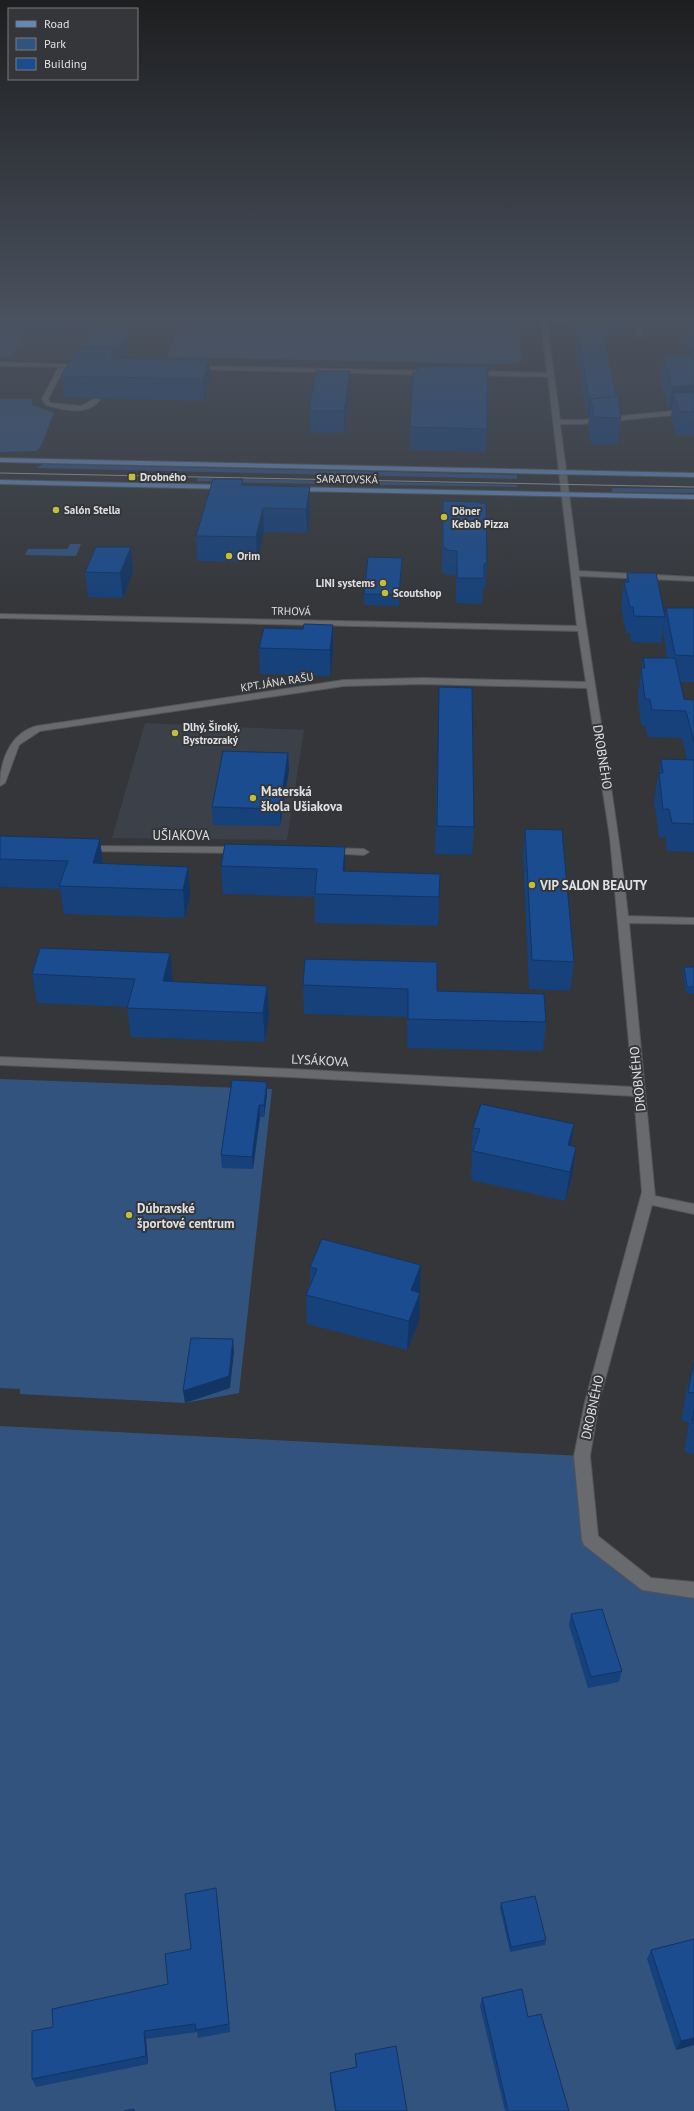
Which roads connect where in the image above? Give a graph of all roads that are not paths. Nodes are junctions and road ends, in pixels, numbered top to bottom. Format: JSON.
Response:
{"nodes":[{"id":1,"x":556,"y":418,"type":"edge"},
{"id":2,"x":627,"y":418,"type":"edge"},
{"id":3,"x":556,"y":422,"type":"junction"},
{"id":4,"x":0,"y":460,"type":"edge"},
{"id":5,"x":563,"y":472,"type":"junction"},
{"id":6,"x":694,"y":475,"type":"edge"},
{"id":7,"x":0,"y":482,"type":"edge"},
{"id":8,"x":233,"y":487,"type":"edge"},
{"id":9,"x":287,"y":488,"type":"edge"},
{"id":10,"x":566,"y":494,"type":"junction"},
{"id":11,"x":694,"y":497,"type":"edge"},
{"id":12,"x":576,"y":573,"type":"junction"},
{"id":13,"x":694,"y":579,"type":"edge"},
{"id":14,"x":0,"y":616,"type":"edge"},
{"id":15,"x":582,"y":629,"type":"junction"},
{"id":16,"x":592,"y":685,"type":"junction"},
{"id":17,"x":0,"y":783,"type":"edge"},
{"id":18,"x":75,"y":849,"type":"edge"},
{"id":19,"x":252,"y":850,"type":"edge"},
{"id":20,"x":320,"y":851,"type":"edge"},
{"id":21,"x":364,"y":852,"type":"dead end"},
{"id":22,"x":622,"y":919,"type":"junction"},
{"id":23,"x":694,"y":921,"type":"edge"},
{"id":24,"x":0,"y":1061,"type":"edge"},
{"id":25,"x":638,"y":1092,"type":"junction"},
{"id":26,"x":647,"y":1199,"type":"junction"},
{"id":27,"x":694,"y":1209,"type":"edge"},
{"id":28,"x":694,"y":1590,"type":"edge"}],
"edges":[{"from":1,"to":3,"type":"street","name":"DROBNÉHO"},
{"from":2,"to":3,"type":"street"},
{"from":3,"to":5,"type":"street","name":"DROBNÉHO"},
{"from":4,"to":5,"type":"main road","name":"SARATOVSKÁ"},
{"from":5,"to":6,"type":"main road","name":"SARATOVSKÁ"},
{"from":5,"to":10,"type":"street","name":"DROBNÉHO"},
{"from":7,"to":8,"type":"main road"},
{"from":9,"to":10,"type":"main road","name":"SARATOVSKÁ"},
{"from":10,"to":11,"type":"main road","name":"SARATOVSKÁ"},
{"from":10,"to":12,"type":"street","name":"DROBNÉHO"},
{"from":12,"to":13,"type":"street"},
{"from":12,"to":15,"type":"street","name":"DROBNÉHO"},
{"from":14,"to":15,"type":"street","name":"TRHOVÁ"},
{"from":15,"to":16,"type":"street","name":"DROBNÉHO"},
{"from":16,"to":17,"type":"street","name":"KPT. JÁNA RAŠU"},
{"from":16,"to":22,"type":"street","name":"DROBNÉHO"},
{"from":18,"to":19,"type":"street","name":"UŠIAKOVA"},
{"from":20,"to":21,"type":"street"},
{"from":22,"to":23,"type":"street"},
{"from":22,"to":25,"type":"street","name":"DROBNÉHO"},
{"from":24,"to":25,"type":"street","name":"LYSÁKOVA"},
{"from":25,"to":26,"type":"street","name":"DROBNÉHO"},
{"from":26,"to":27,"type":"street"},
{"from":26,"to":28,"type":"street","name":"DROBNÉHO"}]}
